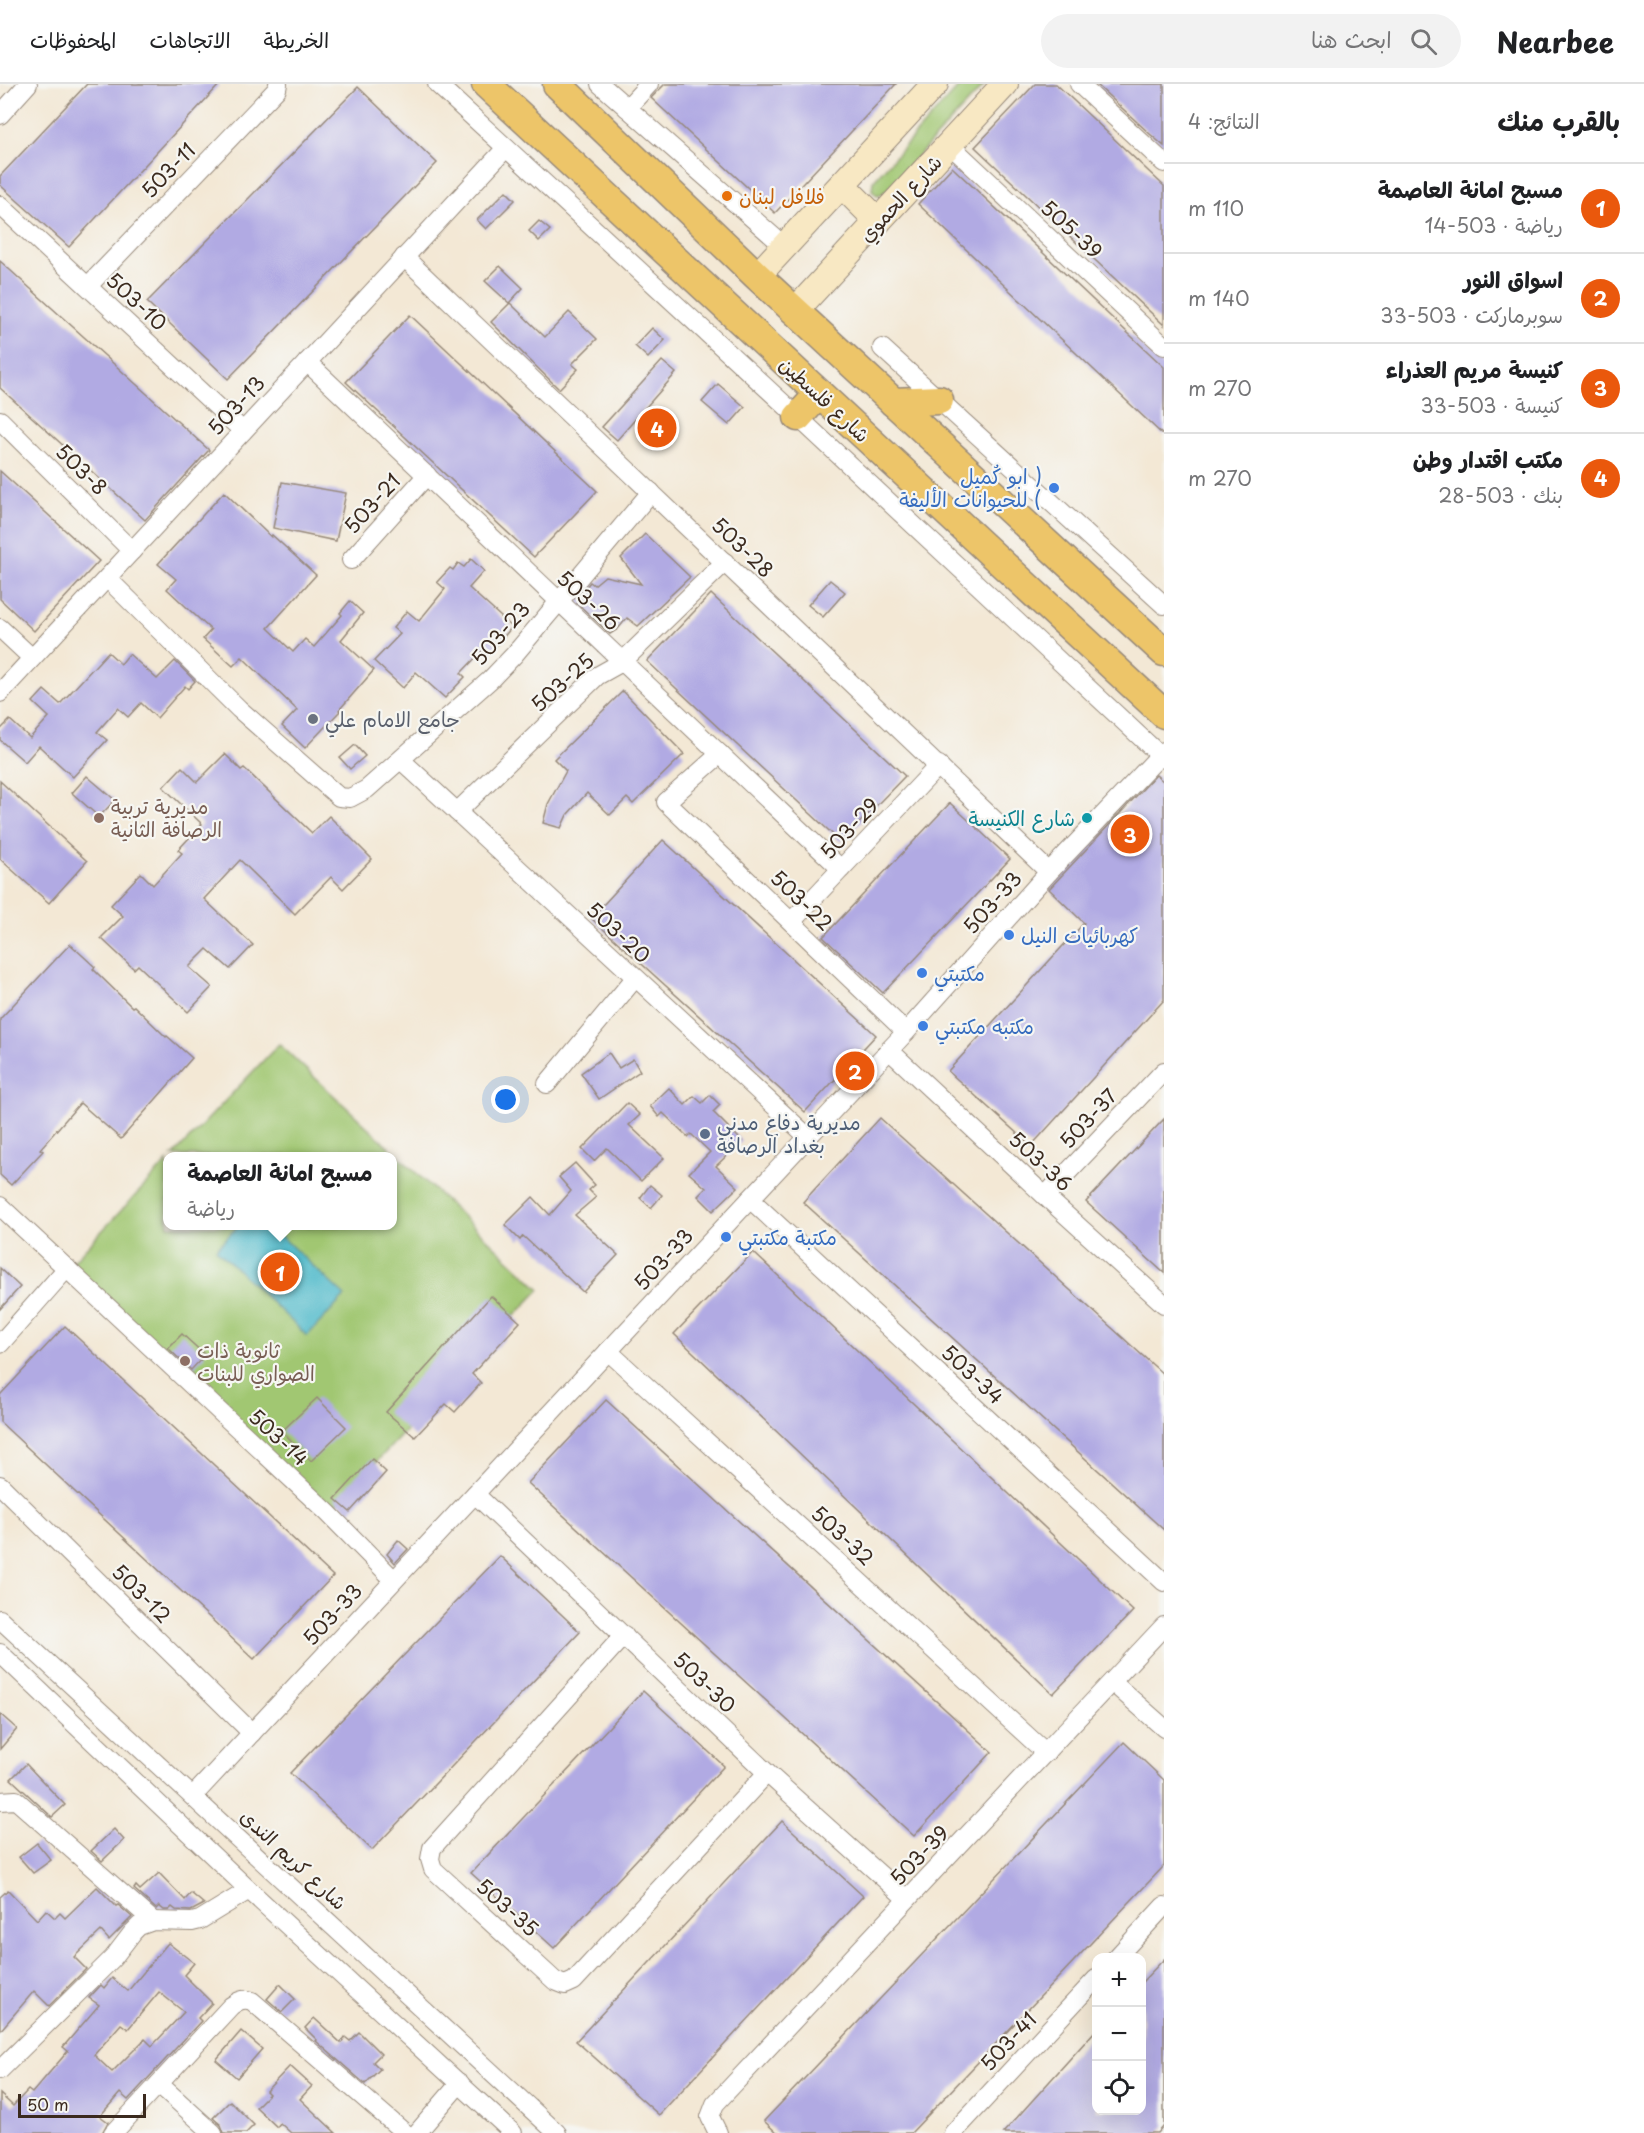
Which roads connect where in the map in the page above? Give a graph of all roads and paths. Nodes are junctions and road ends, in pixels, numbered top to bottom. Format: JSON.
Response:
{"nodes":[{"id":1,"x":28,"y":84,"type":"edge"},
{"id":2,"x":278,"y":84,"type":"edge"},
{"id":3,"x":437,"y":84,"type":"edge"},
{"id":4,"x":486,"y":84,"type":"edge"},
{"id":5,"x":600,"y":84,"type":"edge"},
{"id":6,"x":649,"y":84,"type":"edge"},
{"id":7,"x":935,"y":84,"type":"edge"},
{"id":8,"x":1005,"y":84,"type":"edge"},
{"id":9,"x":1078,"y":84,"type":"edge"},
{"id":10,"x":559,"y":85,"type":"edge"},
{"id":11,"x":627,"y":108,"type":"junction"},
{"id":12,"x":0,"y":115,"type":"edge"},
{"id":13,"x":949,"y":144,"type":"junction"},
{"id":14,"x":506,"y":148,"type":"junction"},
{"id":15,"x":1164,"y":163,"type":"edge"},
{"id":16,"x":842,"y":185,"type":"junction"},
{"id":17,"x":0,"y":205,"type":"edge"},
{"id":18,"x":878,"y":221,"type":"junction"},
{"id":19,"x":784,"y":246,"type":"junction"},
{"id":20,"x":404,"y":257,"type":"junction"},
{"id":21,"x":757,"y":276,"type":"junction"},
{"id":22,"x":88,"y":286,"type":"junction"},
{"id":23,"x":795,"y":311,"type":"junction"},
{"id":24,"x":1164,"y":346,"type":"edge"},
{"id":25,"x":882,"y":348,"type":"dead end"},
{"id":26,"x":307,"y":362,"type":"junction"},
{"id":27,"x":819,"y":394,"type":"junction"},
{"id":28,"x":939,"y":400,"type":"junction"},
{"id":29,"x":893,"y":402,"type":"junction"},
{"id":30,"x":798,"y":417,"type":"junction"},
{"id":31,"x":0,"y":420,"type":"edge"},
{"id":32,"x":243,"y":431,"type":"junction"},
{"id":33,"x":427,"y":476,"type":"junction"},
{"id":34,"x":651,"y":492,"type":"junction"},
{"id":35,"x":132,"y":550,"type":"junction"},
{"id":36,"x":351,"y":560,"type":"dead end"},
{"id":37,"x":725,"y":562,"type":"junction"},
{"id":38,"x":107,"y":578,"type":"junction"},
{"id":39,"x":1161,"y":596,"type":"edge"},
{"id":40,"x":558,"y":601,"type":"junction"},
{"id":41,"x":0,"y":628,"type":"edge"},
{"id":42,"x":1164,"y":652,"type":"edge"},
{"id":43,"x":32,"y":658,"type":"junction"},
{"id":44,"x":622,"y":662,"type":"junction"},
{"id":45,"x":0,"y":693,"type":"edge"},
{"id":46,"x":1164,"y":714,"type":"edge"},
{"id":47,"x":720,"y":754,"type":"junction"},
{"id":48,"x":1163,"y":755,"type":"edge"},
{"id":49,"x":401,"y":760,"type":"junction"},
{"id":50,"x":939,"y":765,"type":"junction"},
{"id":51,"x":457,"y":812,"type":"junction"},
{"id":52,"x":841,"y":869,"type":"junction"},
{"id":53,"x":1049,"y":872,"type":"junction"},
{"id":54,"x":792,"y":921,"type":"junction"},
{"id":55,"x":635,"y":978,"type":"junction"},
{"id":56,"x":906,"y":1032,"type":"junction"},
{"id":57,"x":889,"y":1050,"type":"junction"},
{"id":58,"x":1164,"y":1071,"type":"edge"},
{"id":59,"x":547,"y":1084,"type":"dead end"},
{"id":60,"x":808,"y":1137,"type":"junction"},
{"id":61,"x":1046,"y":1196,"type":"junction"},
{"id":62,"x":750,"y":1198,"type":"junction"},
{"id":63,"x":0,"y":1206,"type":"edge"},
{"id":64,"x":67,"y":1268,"type":"junction"},
{"id":65,"x":1164,"y":1304,"type":"edge"},
{"id":66,"x":0,"y":1344,"type":"edge"},
{"id":67,"x":608,"y":1351,"type":"junction"},
{"id":68,"x":0,"y":1485,"type":"edge"},
{"id":69,"x":475,"y":1494,"type":"junction"},
{"id":70,"x":394,"y":1580,"type":"junction"},
{"id":71,"x":1164,"y":1582,"type":"edge"},
{"id":72,"x":0,"y":1619,"type":"edge"},
{"id":73,"x":1164,"y":1626,"type":"edge"},
{"id":74,"x":624,"y":1635,"type":"junction"},
{"id":75,"x":0,"y":1653,"type":"edge"},
{"id":76,"x":1112,"y":1682,"type":"junction"},
{"id":77,"x":84,"y":1697,"type":"junction"},
{"id":78,"x":68,"y":1718,"type":"junction"},
{"id":79,"x":1164,"y":1728,"type":"edge"},
{"id":80,"x":252,"y":1733,"type":"junction"},
{"id":81,"x":1046,"y":1753,"type":"junction"},
{"id":82,"x":767,"y":1773,"type":"junction"},
{"id":83,"x":193,"y":1796,"type":"junction"},
{"id":84,"x":0,"y":1800,"type":"edge"},
{"id":85,"x":249,"y":1890,"type":"junction"},
{"id":86,"x":907,"y":1899,"type":"junction"},
{"id":87,"x":1164,"y":1906,"type":"edge"},
{"id":88,"x":153,"y":1921,"type":"junction"},
{"id":89,"x":1121,"y":1953,"type":"edge"},
{"id":90,"x":1092,"y":1983,"type":"edge"},
{"id":91,"x":0,"y":2070,"type":"edge"},
{"id":92,"x":460,"y":2083,"type":"junction"},
{"id":93,"x":159,"y":2084,"type":"junction"},
{"id":94,"x":714,"y":2125,"type":"edge"},
{"id":95,"x":113,"y":2133,"type":"edge"},
{"id":96,"x":213,"y":2133,"type":"edge"},
{"id":97,"x":405,"y":2133,"type":"edge"},
{"id":98,"x":417,"y":2133,"type":"edge"},
{"id":99,"x":513,"y":2133,"type":"edge"},
{"id":100,"x":557,"y":2133,"type":"edge"},
{"id":101,"x":953,"y":2133,"type":"edge"}],
"edges":[{"from":1,"to":12,"type":"street"},
{"from":2,"to":22,"type":"street","name":"503-11"},
{"from":3,"to":14,"type":"street"},
{"from":4,"to":27,"type":"main road","name":"شارع فلسطين"},
{"from":5,"to":11,"type":"street"},
{"from":6,"to":11,"type":"street"},
{"from":7,"to":16,"type":"street"},
{"from":8,"to":13,"type":"street","name":"شارع الحموي"},
{"from":9,"to":15,"type":"street"},
{"from":10,"to":21,"type":"main road"},
{"from":11,"to":19,"type":"street"},
{"from":13,"to":18,"type":"street","name":"شارع الحموي"},
{"from":13,"to":24,"type":"street","name":"505-39"},
{"from":14,"to":20,"type":"street","name":"503-13"},
{"from":14,"to":30,"type":"street"},
{"from":16,"to":18,"type":"street"},
{"from":16,"to":19,"type":"street"},
{"from":17,"to":22,"type":"street","name":"503-10"},
{"from":18,"to":23,"type":"street","name":"شارع الحموي"},
{"from":19,"to":21,"type":"street"},
{"from":20,"to":26,"type":"street","name":"503-13"},
{"from":20,"to":34,"type":"street","name":"503-28"},
{"from":21,"to":23,"type":"main road"},
{"from":22,"to":32,"type":"street","name":"503-10"},
{"from":23,"to":29,"type":"main road"},
{"from":25,"to":28,"type":"street"},
{"from":26,"to":32,"type":"street","name":"503-13"},
{"from":26,"to":33,"type":"street","name":"503-26"},
{"from":27,"to":30,"type":"main road"},
{"from":27,"to":46,"type":"main road","name":"شارع فلسطين"},
{"from":28,"to":29,"type":"main road"},
{"from":28,"to":39,"type":"street"},
{"from":29,"to":42,"type":"main road"},
{"from":30,"to":48,"type":"street"},
{"from":31,"to":35,"type":"street","name":"503-8"},
{"from":32,"to":35,"type":"street","name":"503-13"},
{"from":33,"to":36,"type":"street","name":"503-21"},
{"from":33,"to":40,"type":"street","name":"503-26"},
{"from":34,"to":37,"type":"street","name":"503-28"},
{"from":34,"to":40,"type":"street","name":"503-23"},
{"from":35,"to":38,"type":"street","name":"503-13"},
{"from":37,"to":44,"type":"street","name":"503-25"},
{"from":37,"to":50,"type":"street","name":"503-28"},
{"from":38,"to":43,"type":"street","name":"503-13"},
{"from":38,"to":49,"type":"street","name":"503-23"},
{"from":40,"to":44,"type":"street","name":"503-26"},
{"from":40,"to":49,"type":"street","name":"503-23"},
{"from":41,"to":43,"type":"street"},
{"from":43,"to":45,"type":"street","name":"503-13"},
{"from":44,"to":47,"type":"street","name":"503-26"},
{"from":44,"to":51,"type":"street","name":"503-25"},
{"from":47,"to":52,"type":"street","name":"503-26"},
{"from":47,"to":54,"type":"street","name":"503-22"},
{"from":48,"to":53,"type":"street","name":"503-33"},
{"from":49,"to":51,"type":"street","name":"503-20"},
{"from":50,"to":52,"type":"street","name":"503-29"},
{"from":50,"to":53,"type":"street","name":"503-28"},
{"from":51,"to":55,"type":"street","name":"503-20"},
{"from":52,"to":54,"type":"street","name":"503-29"},
{"from":53,"to":56,"type":"street","name":"503-33"},
{"from":54,"to":56,"type":"street","name":"503-22"},
{"from":55,"to":59,"type":"street"},
{"from":55,"to":60,"type":"street","name":"503-20"},
{"from":56,"to":57,"type":"street","name":"503-33"},
{"from":57,"to":60,"type":"street","name":"503-33"},
{"from":57,"to":61,"type":"street","name":"503-36"},
{"from":58,"to":61,"type":"street","name":"503-37"},
{"from":60,"to":62,"type":"street","name":"503-33"},
{"from":61,"to":65,"type":"street","name":"503-36"},
{"from":62,"to":67,"type":"street","name":"503-33"},
{"from":62,"to":71,"type":"street","name":"503-34"},
{"from":63,"to":64,"type":"street","name":"503-14"},
{"from":64,"to":66,"type":"street"},
{"from":64,"to":70,"type":"street","name":"503-14"},
{"from":67,"to":69,"type":"street","name":"503-33"},
{"from":67,"to":81,"type":"street","name":"503-32"},
{"from":68,"to":80,"type":"street","name":"503-12"},
{"from":69,"to":70,"type":"street","name":"503-33"},
{"from":69,"to":74,"type":"street","name":"503-30"},
{"from":70,"to":80,"type":"street","name":"503-33"},
{"from":72,"to":77,"type":"street","name":"شارع كريم الندى"},
{"from":73,"to":76,"type":"street","name":"503-39"},
{"from":74,"to":82,"type":"street","name":"503-30"},
{"from":74,"to":82,"type":"street","name":"503-35"},
{"from":75,"to":78,"type":"street"},
{"from":76,"to":79,"type":"street"},
{"from":76,"to":81,"type":"street","name":"503-39"},
{"from":77,"to":78,"type":"street"},
{"from":77,"to":83,"type":"street","name":"شارع كريم الندى"},
{"from":78,"to":85,"type":"street"},
{"from":80,"to":83,"type":"street","name":"503-33"},
{"from":81,"to":86,"type":"street","name":"503-39"},
{"from":82,"to":86,"type":"street","name":"503-30"},
{"from":83,"to":100,"type":"street","name":"شارع كريم الندى"},
{"from":84,"to":88,"type":"street"},
{"from":85,"to":88,"type":"street"},
{"from":85,"to":92,"type":"street"},
{"from":86,"to":94,"type":"street","name":"503-39"},
{"from":87,"to":89,"type":"street"},
{"from":88,"to":91,"type":"street"},
{"from":90,"to":101,"type":"street","name":"503-41"},
{"from":92,"to":98,"type":"street"},
{"from":92,"to":99,"type":"street"},
{"from":93,"to":95,"type":"street"},
{"from":93,"to":96,"type":"street"},
{"from":93,"to":97,"type":"street"}]}
